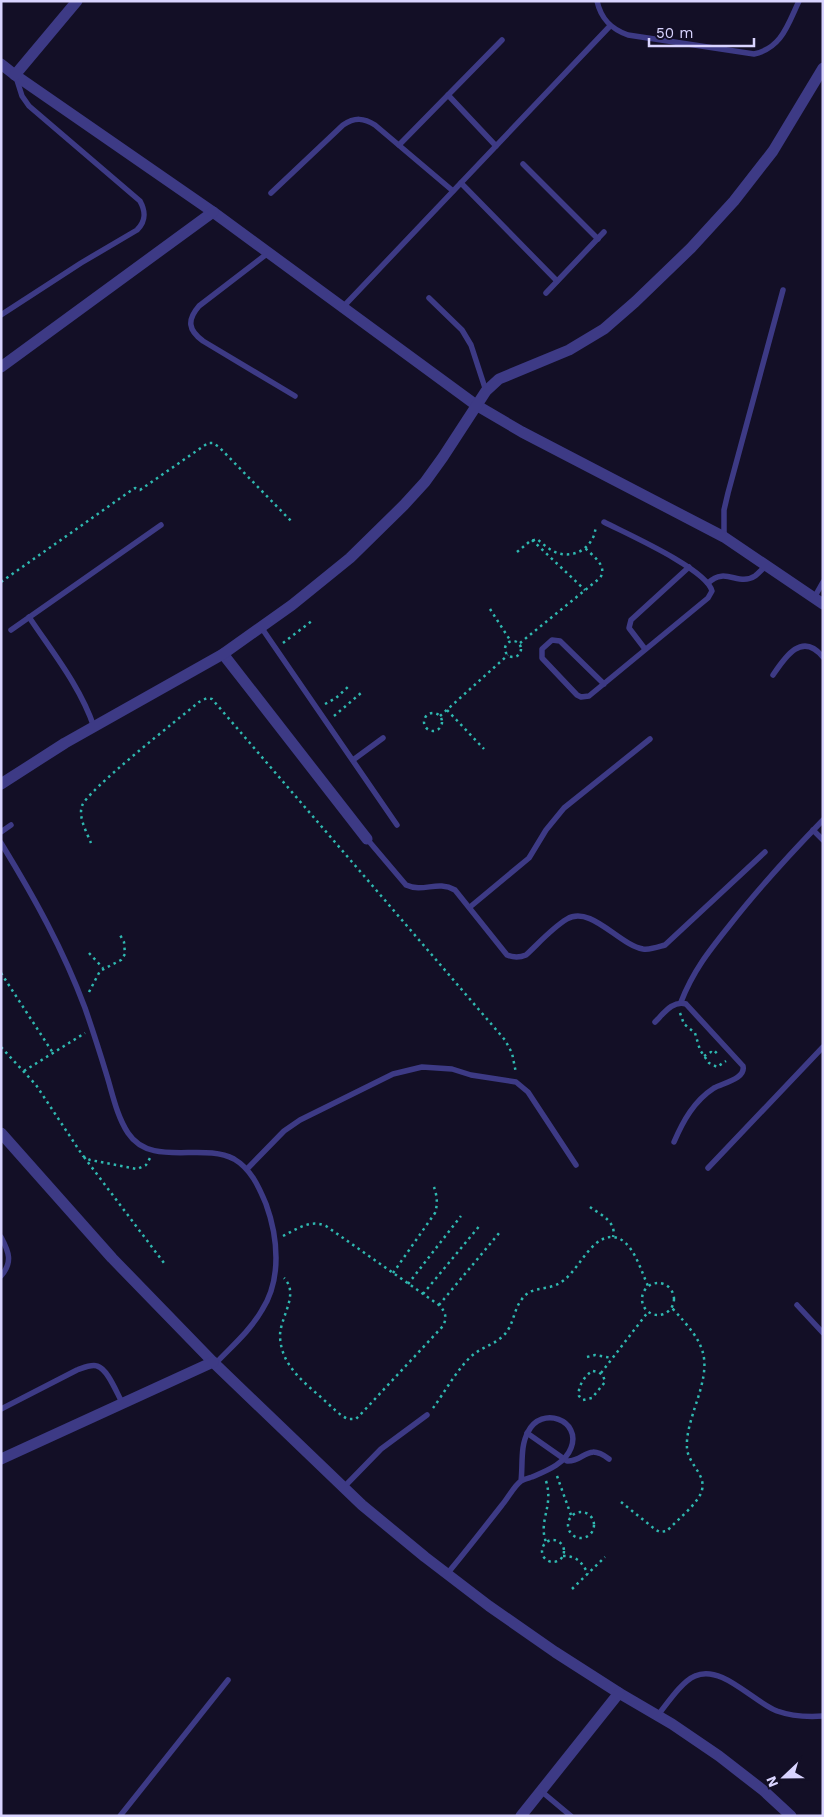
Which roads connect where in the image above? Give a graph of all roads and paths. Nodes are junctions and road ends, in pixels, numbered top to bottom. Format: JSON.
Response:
{"nodes":[{"id":1,"x":77,"y":1,"type":"edge"},
{"id":2,"x":597,"y":1,"type":"edge"},
{"id":3,"x":799,"y":1,"type":"edge"},
{"id":4,"x":610,"y":26,"type":"junction"},
{"id":5,"x":502,"y":40,"type":"dead end"},
{"id":6,"x":1,"y":64,"type":"edge"},
{"id":7,"x":823,"y":68,"type":"edge"},
{"id":8,"x":15,"y":75,"type":"junction"},
{"id":9,"x":448,"y":94,"type":"junction"},
{"id":10,"x":399,"y":146,"type":"junction"},
{"id":11,"x":496,"y":146,"type":"junction"},
{"id":12,"x":523,"y":164,"type":"dead end"},
{"id":13,"x":461,"y":183,"type":"junction"},
{"id":14,"x":453,"y":191,"type":"junction"},
{"id":15,"x":271,"y":193,"type":"dead end"},
{"id":16,"x":213,"y":212,"type":"junction"},
{"id":17,"x":604,"y":232,"type":"dead end"},
{"id":18,"x":598,"y":239,"type":"junction"},
{"id":19,"x":268,"y":253,"type":"junction"},
{"id":20,"x":557,"y":282,"type":"junction"},
{"id":21,"x":783,"y":290,"type":"dead end"},
{"id":22,"x":546,"y":293,"type":"dead end"},
{"id":23,"x":429,"y":298,"type":"dead end"},
{"id":24,"x":342,"y":307,"type":"junction"},
{"id":25,"x":1,"y":315,"type":"edge"},
{"id":26,"x":1,"y":367,"type":"edge"},
{"id":27,"x":486,"y":390,"type":"junction"},
{"id":28,"x":295,"y":396,"type":"dead end"},
{"id":29,"x":476,"y":405,"type":"junction"},
{"id":30,"x":604,"y":522,"type":"joint"},
{"id":31,"x":294,"y":523,"type":"dead end"},
{"id":32,"x":161,"y":525,"type":"dead end"},
{"id":33,"x":724,"y":537,"type":"junction"},
{"id":34,"x":532,"y":540,"type":"junction"},
{"id":35,"x":585,"y":548,"type":"junction"},
{"id":36,"x":517,"y":552,"type":"dead end"},
{"id":37,"x":767,"y":565,"type":"junction"},
{"id":38,"x":689,"y":567,"type":"junction"},
{"id":39,"x":1,"y":582,"type":"edge"},
{"id":40,"x":823,"y":582,"type":"edge"},
{"id":41,"x":708,"y":583,"type":"junction"},
{"id":42,"x":585,"y":590,"type":"junction"},
{"id":43,"x":818,"y":601,"type":"edge"},
{"id":44,"x":490,"y":609,"type":"dead end"},
{"id":45,"x":29,"y":617,"type":"junction"},
{"id":46,"x":313,"y":620,"type":"dead end"},
{"id":47,"x":261,"y":627,"type":"junction"},
{"id":48,"x":10,"y":630,"type":"dead end"},
{"id":49,"x":510,"y":640,"type":"junction"},
{"id":50,"x":520,"y":644,"type":"junction"},
{"id":51,"x":275,"y":648,"type":"junction"},
{"id":52,"x":645,"y":648,"type":"junction"},
{"id":53,"x":223,"y":654,"type":"junction"},
{"id":54,"x":508,"y":655,"type":"junction"},
{"id":55,"x":823,"y":657,"type":"edge"},
{"id":56,"x":773,"y":674,"type":"dead end"},
{"id":57,"x":604,"y":684,"type":"junction"},
{"id":58,"x":350,"y":685,"type":"dead end"},
{"id":59,"x":361,"y":693,"type":"dead end"},
{"id":60,"x":316,"y":707,"type":"junction"},
{"id":61,"x":447,"y":710,"type":"junction"},
{"id":62,"x":440,"y":716,"type":"junction"},
{"id":63,"x":327,"y":722,"type":"junction"},
{"id":64,"x":94,"y":727,"type":"junction"},
{"id":65,"x":383,"y":738,"type":"dead end"},
{"id":66,"x":650,"y":739,"type":"dead end"},
{"id":67,"x":484,"y":749,"type":"dead end"},
{"id":68,"x":353,"y":760,"type":"junction"},
{"id":69,"x":1,"y":784,"type":"edge"},
{"id":70,"x":823,"y":820,"type":"edge"},
{"id":71,"x":11,"y":825,"type":"dead end"},
{"id":72,"x":397,"y":825,"type":"dead end"},
{"id":73,"x":813,"y":830,"type":"junction"},
{"id":74,"x":1,"y":832,"type":"edge"},
{"id":75,"x":367,"y":839,"type":"joint"},
{"id":76,"x":823,"y":840,"type":"edge"},
{"id":77,"x":1,"y":843,"type":"edge"},
{"id":78,"x":91,"y":843,"type":"dead end"},
{"id":79,"x":765,"y":852,"type":"dead end"},
{"id":80,"x":470,"y":907,"type":"junction"},
{"id":81,"x":120,"y":933,"type":"dead end"},
{"id":82,"x":89,"y":953,"type":"dead end"},
{"id":83,"x":103,"y":968,"type":"junction"},
{"id":84,"x":1,"y":973,"type":"edge"},
{"id":85,"x":681,"y":1002,"type":"junction"},
{"id":86,"x":84,"y":1005,"type":"junction"},
{"id":87,"x":655,"y":1022,"type":"dead end"},
{"id":88,"x":92,"y":1028,"type":"junction"},
{"id":89,"x":723,"y":1044,"type":"junction"},
{"id":90,"x":1,"y":1047,"type":"edge"},
{"id":91,"x":823,"y":1047,"type":"edge"},
{"id":92,"x":53,"y":1053,"type":"junction"},
{"id":93,"x":704,"y":1056,"type":"junction"},
{"id":94,"x":738,"y":1060,"type":"junction"},
{"id":95,"x":24,"y":1071,"type":"junction"},
{"id":96,"x":516,"y":1082,"type":"junction"},
{"id":97,"x":1,"y":1133,"type":"edge"},
{"id":98,"x":674,"y":1142,"type":"dead end"},
{"id":99,"x":154,"y":1150,"type":"junction"},
{"id":100,"x":83,"y":1156,"type":"junction"},
{"id":101,"x":576,"y":1165,"type":"dead end"},
{"id":102,"x":708,"y":1168,"type":"dead end"},
{"id":103,"x":247,"y":1169,"type":"junction"},
{"id":104,"x":434,"y":1187,"type":"dead end"},
{"id":105,"x":590,"y":1207,"type":"dead end"},
{"id":106,"x":461,"y":1216,"type":"dead end"},
{"id":107,"x":481,"y":1224,"type":"dead end"},
{"id":108,"x":500,"y":1232,"type":"dead end"},
{"id":109,"x":1,"y":1237,"type":"edge"},
{"id":110,"x":613,"y":1237,"type":"junction"},
{"id":111,"x":275,"y":1240,"type":"junction"},
{"id":112,"x":164,"y":1263,"type":"dead end"},
{"id":113,"x":275,"y":1271,"type":"junction"},
{"id":114,"x":393,"y":1273,"type":"junction"},
{"id":115,"x":1,"y":1276,"type":"edge"},
{"id":116,"x":408,"y":1284,"type":"junction"},
{"id":117,"x":648,"y":1286,"type":"junction"},
{"id":118,"x":424,"y":1294,"type":"junction"},
{"id":119,"x":439,"y":1305,"type":"junction"},
{"id":120,"x":797,"y":1305,"type":"dead end"},
{"id":121,"x":672,"y":1308,"type":"junction"},
{"id":122,"x":648,"y":1312,"type":"junction"},
{"id":123,"x":823,"y":1333,"type":"edge"},
{"id":124,"x":587,"y":1357,"type":"dead end"},
{"id":125,"x":612,"y":1358,"type":"junction"},
{"id":126,"x":214,"y":1363,"type":"junction"},
{"id":127,"x":601,"y":1373,"type":"junction"},
{"id":128,"x":122,"y":1404,"type":"junction"},
{"id":129,"x":1,"y":1409,"type":"edge"},
{"id":130,"x":427,"y":1415,"type":"joint"},
{"id":131,"x":527,"y":1433,"type":"junction"},
{"id":132,"x":1,"y":1459,"type":"edge"},
{"id":133,"x":609,"y":1459,"type":"dead end"},
{"id":134,"x":563,"y":1460,"type":"junction"},
{"id":135,"x":553,"y":1468,"type":"junction"},
{"id":136,"x":543,"y":1472,"type":"junction"},
{"id":137,"x":521,"y":1481,"type":"junction"},
{"id":138,"x":344,"y":1487,"type":"junction"},
{"id":139,"x":621,"y":1502,"type":"dead end"},
{"id":140,"x":571,"y":1516,"type":"junction"},
{"id":141,"x":546,"y":1542,"type":"junction"},
{"id":142,"x":563,"y":1556,"type":"junction"},
{"id":143,"x":605,"y":1557,"type":"dead end"},
{"id":144,"x":447,"y":1574,"type":"junction"},
{"id":145,"x":588,"y":1574,"type":"junction"},
{"id":146,"x":572,"y":1589,"type":"dead end"},
{"id":147,"x":228,"y":1680,"type":"dead end"},
{"id":148,"x":619,"y":1693,"type":"junction"},
{"id":149,"x":658,"y":1716,"type":"junction"},
{"id":150,"x":823,"y":1716,"type":"edge"},
{"id":151,"x":541,"y":1791,"type":"junction"},
{"id":152,"x":120,"y":1816,"type":"edge"},
{"id":153,"x":521,"y":1816,"type":"edge"},
{"id":154,"x":571,"y":1816,"type":"edge"},
{"id":155,"x":791,"y":1816,"type":"edge"}],
"edges":[{"from":1,"to":8,"type":"street"},
{"from":2,"to":4,"type":"lane"},
{"from":3,"to":4,"type":"lane"},
{"from":4,"to":11,"type":"lane"},
{"from":5,"to":9,"type":"lane"},
{"from":6,"to":8,"type":"street"},
{"from":7,"to":27,"type":"street"},
{"from":8,"to":16,"type":"street"},
{"from":8,"to":25,"type":"lane"},
{"from":9,"to":10,"type":"lane"},
{"from":9,"to":11,"type":"lane"},
{"from":10,"to":14,"type":"lane"},
{"from":10,"to":15,"type":"lane"},
{"from":11,"to":13,"type":"lane"},
{"from":12,"to":18,"type":"lane"},
{"from":13,"to":14,"type":"lane"},
{"from":13,"to":20,"type":"lane"},
{"from":14,"to":24,"type":"lane"},
{"from":16,"to":19,"type":"street"},
{"from":16,"to":26,"type":"street"},
{"from":17,"to":18,"type":"lane"},
{"from":18,"to":20,"type":"lane"},
{"from":19,"to":24,"type":"street"},
{"from":19,"to":28,"type":"lane"},
{"from":20,"to":22,"type":"lane"},
{"from":21,"to":33,"type":"lane"},
{"from":23,"to":27,"type":"lane"},
{"from":24,"to":29,"type":"street"},
{"from":27,"to":29,"type":"street"},
{"from":29,"to":33,"type":"street"},
{"from":29,"to":47,"type":"street"},
{"from":30,"to":35,"type":"path"},
{"from":30,"to":38,"type":"lane"},
{"from":31,"to":39,"type":"path"},
{"from":32,"to":45,"type":"lane"},
{"from":33,"to":37,"type":"street"},
{"from":34,"to":35,"type":"path"},
{"from":34,"to":36,"type":"path"},
{"from":34,"to":42,"type":"path"},
{"from":35,"to":42,"type":"path"},
{"from":37,"to":41,"type":"lane"},
{"from":37,"to":43,"type":"street"},
{"from":38,"to":41,"type":"lane"},
{"from":38,"to":52,"type":"lane"},
{"from":40,"to":43,"type":"lane"},
{"from":41,"to":52,"type":"lane"},
{"from":42,"to":50,"type":"path"},
{"from":44,"to":49,"type":"path"},
{"from":45,"to":48,"type":"lane"},
{"from":45,"to":64,"type":"lane"},
{"from":46,"to":51,"type":"path"},
{"from":47,"to":51,"type":"lane"},
{"from":47,"to":53,"type":"street"},
{"from":49,"to":50,"type":"path"},
{"from":49,"to":54,"type":"path"},
{"from":50,"to":54,"type":"path"},
{"from":51,"to":60,"type":"lane"},
{"from":52,"to":57,"type":"lane"},
{"from":53,"to":64,"type":"street"},
{"from":53,"to":75,"type":"street"},
{"from":54,"to":61,"type":"path"},
{"from":55,"to":56,"type":"lane"},
{"from":57,"to":57,"type":"lane"},
{"from":58,"to":60,"type":"path"},
{"from":59,"to":63,"type":"path"},
{"from":60,"to":63,"type":"lane"},
{"from":61,"to":62,"type":"path"},
{"from":61,"to":67,"type":"path"},
{"from":62,"to":62,"type":"path"},
{"from":63,"to":68,"type":"lane"},
{"from":64,"to":69,"type":"street"},
{"from":65,"to":68,"type":"lane"},
{"from":66,"to":80,"type":"lane"},
{"from":68,"to":72,"type":"lane"},
{"from":70,"to":73,"type":"lane"},
{"from":71,"to":74,"type":"lane"},
{"from":73,"to":76,"type":"lane"},
{"from":73,"to":85,"type":"lane"},
{"from":75,"to":80,"type":"lane"},
{"from":77,"to":86,"type":"lane"},
{"from":78,"to":96,"type":"path"},
{"from":79,"to":80,"type":"lane"},
{"from":81,"to":83,"type":"path"},
{"from":82,"to":83,"type":"path"},
{"from":83,"to":86,"type":"path"},
{"from":84,"to":92,"type":"path"},
{"from":85,"to":87,"type":"lane"},
{"from":85,"to":89,"type":"lane"},
{"from":85,"to":93,"type":"path"},
{"from":86,"to":88,"type":"lane"},
{"from":88,"to":92,"type":"path"},
{"from":88,"to":99,"type":"lane"},
{"from":89,"to":93,"type":"path"},
{"from":89,"to":94,"type":"lane"},
{"from":90,"to":95,"type":"path"},
{"from":91,"to":102,"type":"lane"},
{"from":92,"to":95,"type":"path"},
{"from":93,"to":94,"type":"path"},
{"from":94,"to":98,"type":"lane"},
{"from":95,"to":100,"type":"path"},
{"from":96,"to":101,"type":"lane"},
{"from":96,"to":103,"type":"lane"},
{"from":97,"to":126,"type":"street"},
{"from":99,"to":100,"type":"path"},
{"from":99,"to":103,"type":"lane"},
{"from":100,"to":112,"type":"path"},
{"from":103,"to":111,"type":"lane"},
{"from":104,"to":114,"type":"path"},
{"from":105,"to":110,"type":"path"},
{"from":106,"to":116,"type":"path"},
{"from":107,"to":118,"type":"path"},
{"from":108,"to":119,"type":"path"},
{"from":109,"to":115,"type":"lane"},
{"from":110,"to":117,"type":"path"},
{"from":110,"to":130,"type":"path"},
{"from":111,"to":113,"type":"lane"},
{"from":111,"to":114,"type":"path"},
{"from":113,"to":119,"type":"path"},
{"from":113,"to":126,"type":"lane"},
{"from":114,"to":116,"type":"path"},
{"from":116,"to":118,"type":"path"},
{"from":117,"to":121,"type":"path"},
{"from":117,"to":122,"type":"path"},
{"from":118,"to":119,"type":"path"},
{"from":120,"to":123,"type":"lane"},
{"from":121,"to":122,"type":"path"},
{"from":121,"to":139,"type":"path"},
{"from":122,"to":125,"type":"path"},
{"from":124,"to":125,"type":"path"},
{"from":125,"to":127,"type":"path"},
{"from":126,"to":128,"type":"street"},
{"from":126,"to":138,"type":"street"},
{"from":127,"to":127,"type":"path"},
{"from":128,"to":129,"type":"lane"},
{"from":128,"to":132,"type":"street"},
{"from":130,"to":138,"type":"lane"},
{"from":131,"to":134,"type":"lane"},
{"from":131,"to":134,"type":"lane"},
{"from":131,"to":137,"type":"lane"},
{"from":133,"to":134,"type":"lane"},
{"from":134,"to":135,"type":"lane"},
{"from":135,"to":136,"type":"lane"},
{"from":135,"to":140,"type":"path"},
{"from":136,"to":137,"type":"lane"},
{"from":136,"to":141,"type":"path"},
{"from":137,"to":144,"type":"lane"},
{"from":138,"to":144,"type":"street"},
{"from":140,"to":140,"type":"path"},
{"from":141,"to":142,"type":"path"},
{"from":141,"to":142,"type":"path"},
{"from":142,"to":145,"type":"path"},
{"from":143,"to":145,"type":"path"},
{"from":144,"to":148,"type":"street"},
{"from":145,"to":146,"type":"path"},
{"from":147,"to":152,"type":"lane"},
{"from":148,"to":149,"type":"street"},
{"from":148,"to":151,"type":"street"},
{"from":149,"to":150,"type":"lane"},
{"from":149,"to":155,"type":"street"},
{"from":151,"to":153,"type":"street"},
{"from":151,"to":154,"type":"lane"}]}
